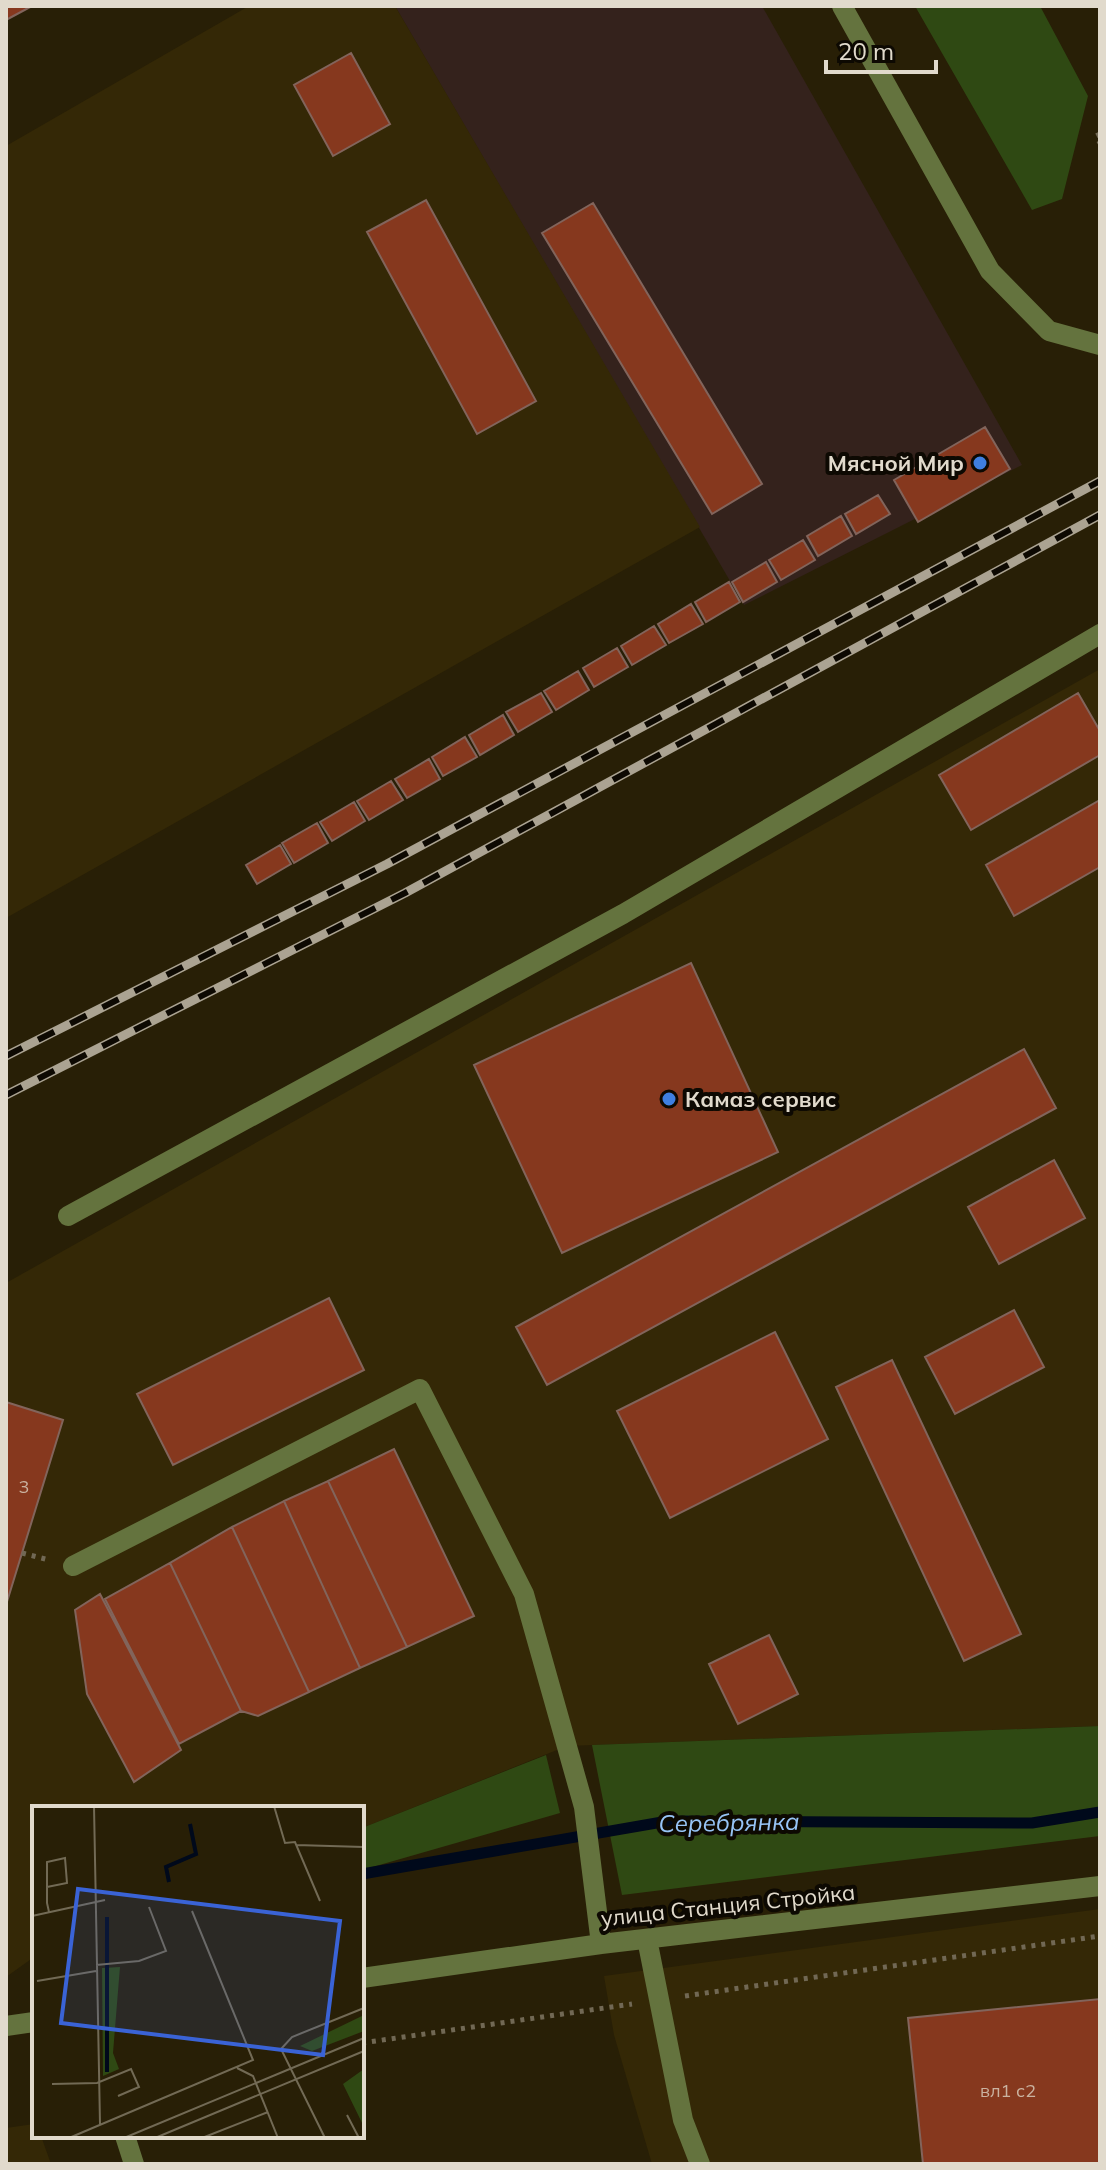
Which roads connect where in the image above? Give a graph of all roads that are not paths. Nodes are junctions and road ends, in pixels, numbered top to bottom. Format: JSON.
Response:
{"nodes":[{"id":1,"x":842,"y":6,"type":"edge"},
{"id":2,"x":1100,"y":345,"type":"edge"},
{"id":3,"x":1100,"y":634,"type":"edge"},
{"id":4,"x":68,"y":1216,"type":"dead end"},
{"id":5,"x":73,"y":1566,"type":"dead end"},
{"id":6,"x":1100,"y":1886,"type":"edge"},
{"id":7,"x":647,"y":1939,"type":"junction"},
{"id":8,"x":601,"y":1944,"type":"junction"},
{"id":9,"x":364,"y":1978,"type":"edge"},
{"id":10,"x":32,"y":2022,"type":"edge"},
{"id":11,"x":6,"y":2026,"type":"edge"},
{"id":12,"x":126,"y":2138,"type":"edge"},
{"id":13,"x":134,"y":2164,"type":"edge"},
{"id":14,"x":700,"y":2164,"type":"edge"}],
"edges":[{"from":1,"to":2,"type":"street"},
{"from":3,"to":4,"type":"street"},
{"from":5,"to":8,"type":"street"},
{"from":6,"to":7,"type":"street","name":"улица Станция Стройка"},
{"from":7,"to":8,"type":"street","name":"улица Станция Стройка"},
{"from":7,"to":14,"type":"street"},
{"from":8,"to":9,"type":"street","name":"улица Станция Стройка"},
{"from":10,"to":11,"type":"street"},
{"from":12,"to":13,"type":"street"}]}
